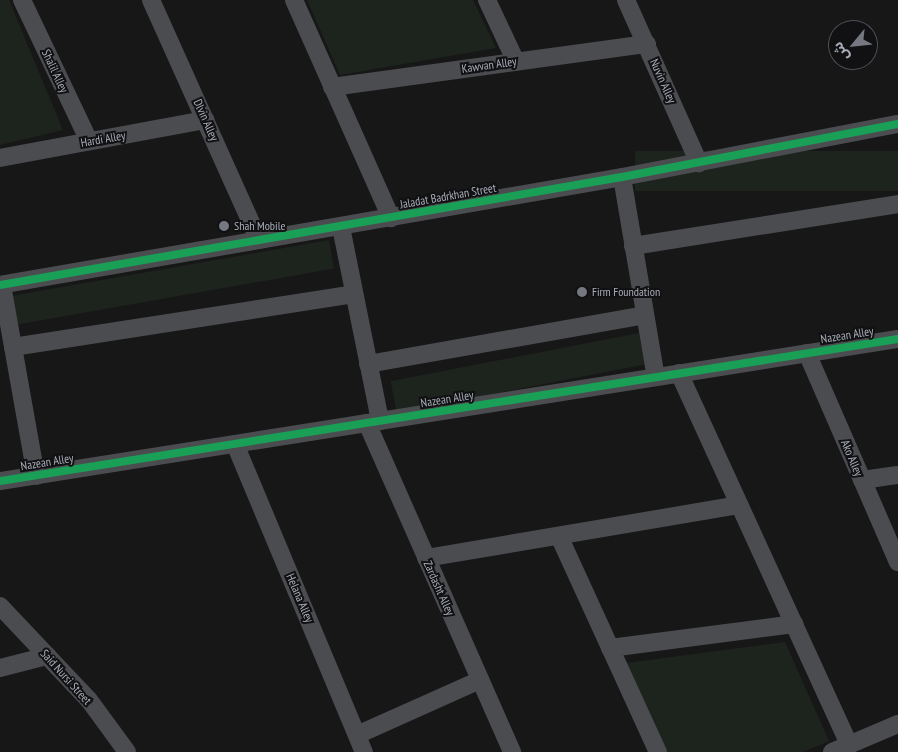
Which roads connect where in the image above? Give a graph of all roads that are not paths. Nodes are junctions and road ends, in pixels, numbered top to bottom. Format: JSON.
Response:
{"nodes":[{"id":1,"x":22,"y":0,"type":"edge"},
{"id":2,"x":151,"y":0,"type":"edge"},
{"id":3,"x":294,"y":0,"type":"edge"},
{"id":4,"x":488,"y":0,"type":"edge"},
{"id":5,"x":626,"y":0,"type":"edge"},
{"id":6,"x":646,"y":44,"type":"junction"},
{"id":7,"x":516,"y":62,"type":"junction"},
{"id":8,"x":332,"y":87,"type":"junction"},
{"id":9,"x":206,"y":120,"type":"junction"},
{"id":10,"x":898,"y":124,"type":"edge"},
{"id":11,"x":88,"y":142,"type":"junction"},
{"id":12,"x":0,"y":158,"type":"edge"},
{"id":13,"x":699,"y":163,"type":"junction"},
{"id":14,"x":622,"y":177,"type":"junction"},
{"id":15,"x":898,"y":204,"type":"edge"},
{"id":16,"x":391,"y":218,"type":"junction"},
{"id":17,"x":341,"y":227,"type":"junction"},
{"id":18,"x":259,"y":240,"type":"junction"},
{"id":19,"x":633,"y":246,"type":"junction"},
{"id":20,"x":1,"y":285,"type":"edge"},
{"id":21,"x":354,"y":294,"type":"junction"},
{"id":22,"x":645,"y":315,"type":"junction"},
{"id":23,"x":898,"y":338,"type":"edge"},
{"id":24,"x":13,"y":347,"type":"junction"},
{"id":25,"x":807,"y":353,"type":"junction"},
{"id":26,"x":368,"y":364,"type":"junction"},
{"id":27,"x":680,"y":373,"type":"junction"},
{"id":28,"x":656,"y":377,"type":"junction"},
{"id":29,"x":373,"y":422,"type":"junction"},
{"id":30,"x":235,"y":444,"type":"junction"},
{"id":31,"x":898,"y":475,"type":"edge"},
{"id":32,"x":36,"y":476,"type":"junction"},
{"id":33,"x":862,"y":480,"type":"junction"},
{"id":34,"x":0,"y":481,"type":"edge"},
{"id":35,"x":740,"y":505,"type":"junction"},
{"id":36,"x":559,"y":536,"type":"junction"},
{"id":37,"x":426,"y":558,"type":"junction"},
{"id":38,"x":898,"y":562,"type":"edge"},
{"id":39,"x":0,"y":606,"type":"edge"},
{"id":40,"x":794,"y":624,"type":"junction"},
{"id":41,"x":610,"y":648,"type":"junction"},
{"id":42,"x":47,"y":656,"type":"junction"},
{"id":43,"x":0,"y":668,"type":"edge"},
{"id":44,"x":480,"y":680,"type":"junction"},
{"id":45,"x":898,"y":724,"type":"edge"},
{"id":46,"x":357,"y":735,"type":"junction"},
{"id":47,"x":849,"y":745,"type":"junction"},
{"id":48,"x":123,"y":751,"type":"edge"},
{"id":49,"x":364,"y":752,"type":"edge"},
{"id":50,"x":512,"y":752,"type":"edge"},
{"id":51,"x":658,"y":752,"type":"edge"},
{"id":52,"x":832,"y":752,"type":"edge"}],
"edges":[{"from":1,"to":11,"type":"street","name":"Shalil Alley"},
{"from":2,"to":9,"type":"street","name":"Dlvin Alley"},
{"from":3,"to":8,"type":"street"},
{"from":4,"to":7,"type":"street"},
{"from":5,"to":6,"type":"street","name":"Nuvin Alley"},
{"from":6,"to":7,"type":"street","name":"Kawvan Alley"},
{"from":6,"to":13,"type":"street","name":"Nuvin Alley"},
{"from":7,"to":8,"type":"street","name":"Kawvan Alley"},
{"from":8,"to":16,"type":"street"},
{"from":9,"to":11,"type":"street","name":"Hardi Alley"},
{"from":9,"to":18,"type":"street","name":"Dlvin Alley"},
{"from":10,"to":13,"type":"street","name":"Jaladat Badrkhan Street"},
{"from":11,"to":12,"type":"street","name":"Hardi Alley"},
{"from":13,"to":14,"type":"street","name":"Jaladat Badrkhan Street"},
{"from":14,"to":16,"type":"street","name":"Jaladat Badrkhan Street"},
{"from":14,"to":19,"type":"street"},
{"from":15,"to":19,"type":"street"},
{"from":16,"to":17,"type":"street","name":"Jaladat Badrkhan Street"},
{"from":17,"to":18,"type":"street","name":"Jaladat Badrkhan Street"},
{"from":17,"to":21,"type":"street","name":"Zardasht Alley"},
{"from":18,"to":20,"type":"street","name":"Jaladat Badrkhan Street"},
{"from":19,"to":22,"type":"street"},
{"from":20,"to":24,"type":"street"},
{"from":21,"to":24,"type":"street"},
{"from":21,"to":26,"type":"street","name":"Zardasht Alley"},
{"from":22,"to":26,"type":"street"},
{"from":22,"to":28,"type":"street"},
{"from":23,"to":25,"type":"street","name":"Nazean Alley"},
{"from":24,"to":32,"type":"street"},
{"from":25,"to":27,"type":"street","name":"Nazean Alley"},
{"from":25,"to":33,"type":"street","name":"Ako Alley"},
{"from":26,"to":29,"type":"street","name":"Zardasht Alley"},
{"from":27,"to":28,"type":"street","name":"Nazean Alley"},
{"from":27,"to":35,"type":"street"},
{"from":28,"to":29,"type":"street","name":"Nazean Alley"},
{"from":29,"to":30,"type":"street","name":"Nazean Alley"},
{"from":29,"to":37,"type":"street","name":"Zardasht Alley"},
{"from":30,"to":32,"type":"street","name":"Nazean Alley"},
{"from":30,"to":46,"type":"street","name":"Helana Alley"},
{"from":31,"to":33,"type":"street"},
{"from":32,"to":34,"type":"street","name":"Nazean Alley"},
{"from":33,"to":38,"type":"street","name":"Ako Alley"},
{"from":35,"to":36,"type":"street"},
{"from":35,"to":40,"type":"street"},
{"from":36,"to":37,"type":"street"},
{"from":36,"to":41,"type":"street"},
{"from":37,"to":44,"type":"street","name":"Zardasht Alley"},
{"from":39,"to":42,"type":"street","name":"Said Nursi Street"},
{"from":40,"to":41,"type":"street"},
{"from":40,"to":47,"type":"street"},
{"from":41,"to":51,"type":"street"},
{"from":42,"to":43,"type":"street"},
{"from":42,"to":48,"type":"street","name":"Said Nursi Street"},
{"from":44,"to":46,"type":"street"},
{"from":44,"to":50,"type":"street","name":"Zardasht Alley"},
{"from":45,"to":47,"type":"street"},
{"from":46,"to":49,"type":"street","name":"Helana Alley"},
{"from":47,"to":52,"type":"street"}]}
